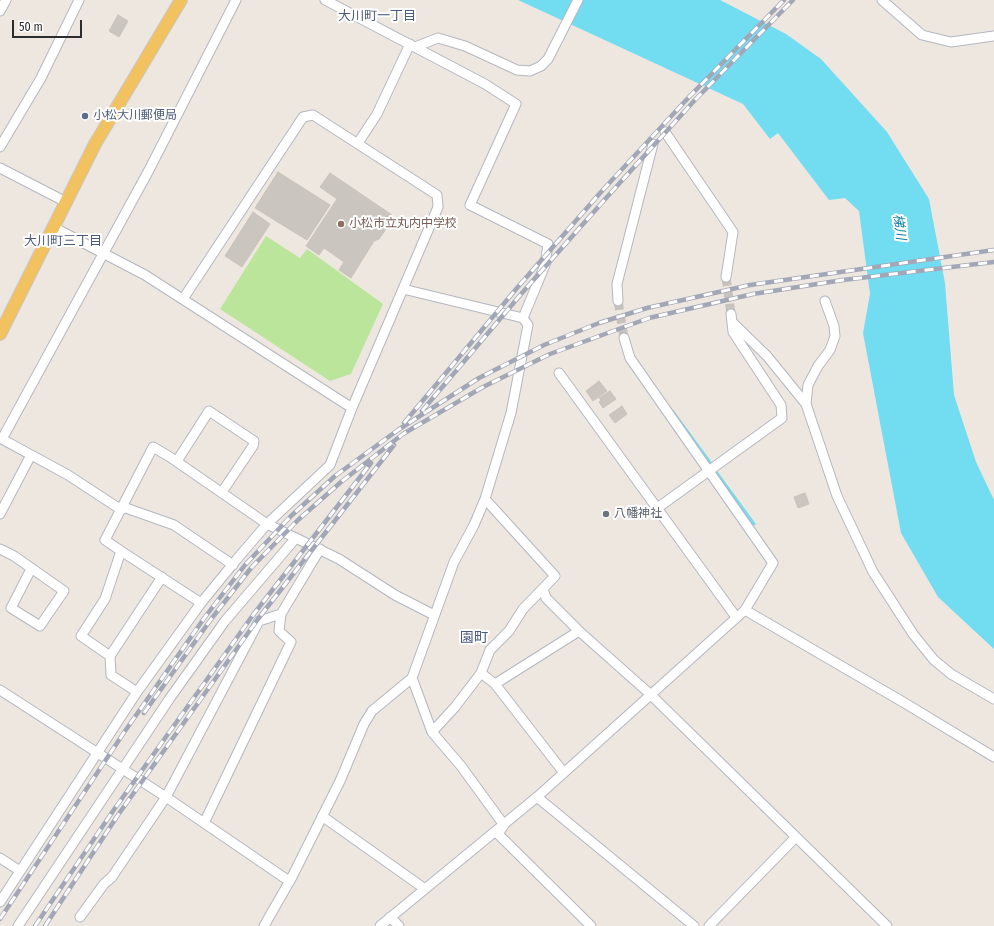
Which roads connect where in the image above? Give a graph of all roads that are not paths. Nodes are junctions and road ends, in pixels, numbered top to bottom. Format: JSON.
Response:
{"nodes":[{"id":1,"x":6,"y":0,"type":"edge"},
{"id":2,"x":79,"y":0,"type":"edge"},
{"id":3,"x":181,"y":0,"type":"edge"},
{"id":4,"x":236,"y":0,"type":"edge"},
{"id":5,"x":325,"y":0,"type":"edge"},
{"id":6,"x":578,"y":0,"type":"edge"},
{"id":7,"x":882,"y":0,"type":"edge"},
{"id":8,"x":0,"y":11,"type":"edge"},
{"id":9,"x":994,"y":36,"type":"edge"},
{"id":10,"x":412,"y":45,"type":"junction"},
{"id":11,"x":666,"y":132,"type":"dead end"},
{"id":12,"x":358,"y":143,"type":"junction"},
{"id":13,"x":653,"y":144,"type":"dead end"},
{"id":14,"x":0,"y":147,"type":"edge"},
{"id":15,"x":0,"y":168,"type":"edge"},
{"id":16,"x":66,"y":202,"type":"junction"},
{"id":17,"x":53,"y":227,"type":"junction"},
{"id":18,"x":102,"y":252,"type":"junction"},
{"id":19,"x":726,"y":277,"type":"tunnel mouth"},
{"id":20,"x":403,"y":289,"type":"junction"},
{"id":21,"x":183,"y":299,"type":"junction"},
{"id":22,"x":825,"y":301,"type":"dead end"},
{"id":23,"x":618,"y":302,"type":"tunnel mouth"},
{"id":24,"x":523,"y":318,"type":"junction"},
{"id":25,"x":0,"y":334,"type":"edge"},
{"id":26,"x":624,"y":338,"type":"tunnel mouth"},
{"id":27,"x":559,"y":373,"type":"dead end"},
{"id":28,"x":806,"y":404,"type":"junction"},
{"id":29,"x":352,"y":408,"type":"junction"},
{"id":30,"x":1,"y":438,"type":"edge"},
{"id":31,"x":31,"y":455,"type":"junction"},
{"id":32,"x":177,"y":461,"type":"junction"},
{"id":33,"x":708,"y":472,"type":"junction"},
{"id":34,"x":222,"y":492,"type":"junction"},
{"id":35,"x":485,"y":499,"type":"junction"},
{"id":36,"x":120,"y":509,"type":"junction"},
{"id":37,"x":656,"y":509,"type":"junction"},
{"id":38,"x":0,"y":514,"type":"edge"},
{"id":39,"x":267,"y":524,"type":"junction"},
{"id":40,"x":295,"y":539,"type":"junction"},
{"id":41,"x":0,"y":549,"type":"edge"},
{"id":42,"x":320,"y":549,"type":"junction"},
{"id":43,"x":121,"y":551,"type":"junction"},
{"id":44,"x":233,"y":565,"type":"junction"},
{"id":45,"x":32,"y":569,"type":"junction"},
{"id":46,"x":162,"y":577,"type":"junction"},
{"id":47,"x":543,"y":589,"type":"junction"},
{"id":48,"x":201,"y":603,"type":"junction"},
{"id":49,"x":745,"y":610,"type":"junction"},
{"id":50,"x":281,"y":614,"type":"junction"},
{"id":51,"x":434,"y":615,"type":"junction"},
{"id":52,"x":736,"y":617,"type":"junction"},
{"id":53,"x":579,"y":631,"type":"junction"},
{"id":54,"x":110,"y":656,"type":"junction"},
{"id":55,"x":481,"y":673,"type":"junction"},
{"id":56,"x":412,"y":678,"type":"junction"},
{"id":57,"x":495,"y":684,"type":"junction"},
{"id":58,"x":0,"y":690,"type":"edge"},
{"id":59,"x":138,"y":692,"type":"junction"},
{"id":60,"x":650,"y":694,"type":"junction"},
{"id":61,"x":994,"y":699,"type":"edge"},
{"id":62,"x":432,"y":732,"type":"junction"},
{"id":63,"x":99,"y":753,"type":"junction"},
{"id":64,"x":994,"y":756,"type":"edge"},
{"id":65,"x":123,"y":769,"type":"junction"},
{"id":66,"x":564,"y":773,"type":"junction"},
{"id":67,"x":166,"y":797,"type":"junction"},
{"id":68,"x":537,"y":797,"type":"junction"},
{"id":69,"x":322,"y":816,"type":"junction"},
{"id":70,"x":204,"y":823,"type":"junction"},
{"id":71,"x":504,"y":825,"type":"junction"},
{"id":72,"x":796,"y":836,"type":"junction"},
{"id":73,"x":0,"y":858,"type":"edge"},
{"id":74,"x":20,"y":871,"type":"junction"},
{"id":75,"x":289,"y":881,"type":"junction"},
{"id":76,"x":425,"y":889,"type":"junction"},
{"id":77,"x":0,"y":902,"type":"edge"},
{"id":78,"x":80,"y":917,"type":"dead end"},
{"id":79,"x":390,"y":917,"type":"junction"},
{"id":80,"x":18,"y":926,"type":"edge"},
{"id":81,"x":264,"y":926,"type":"edge"},
{"id":82,"x":380,"y":926,"type":"edge"},
{"id":83,"x":399,"y":926,"type":"edge"},
{"id":84,"x":591,"y":926,"type":"edge"},
{"id":85,"x":694,"y":926,"type":"edge"},
{"id":86,"x":709,"y":926,"type":"edge"},
{"id":87,"x":887,"y":926,"type":"edge"}],
"edges":[{"from":1,"to":8,"type":"street"},
{"from":2,"to":14,"type":"street"},
{"from":3,"to":16,"type":"main road"},
{"from":4,"to":18,"type":"street"},
{"from":5,"to":10,"type":"street"},
{"from":6,"to":10,"type":"street"},
{"from":7,"to":9,"type":"street"},
{"from":10,"to":12,"type":"street"},
{"from":10,"to":24,"type":"street"},
{"from":11,"to":19,"type":"street"},
{"from":12,"to":20,"type":"street"},
{"from":12,"to":21,"type":"street"},
{"from":13,"to":23,"type":"street"},
{"from":15,"to":16,"type":"street"},
{"from":16,"to":17,"type":"main road"},
{"from":17,"to":18,"type":"street"},
{"from":17,"to":25,"type":"main road"},
{"from":18,"to":21,"type":"street"},
{"from":18,"to":30,"type":"street"},
{"from":20,"to":24,"type":"street"},
{"from":20,"to":29,"type":"street"},
{"from":21,"to":29,"type":"street"},
{"from":22,"to":28,"type":"street"},
{"from":24,"to":35,"type":"street"},
{"from":26,"to":33,"type":"street"},
{"from":27,"to":37,"type":"street"},
{"from":28,"to":33,"type":"street"},
{"from":28,"to":61,"type":"street"},
{"from":29,"to":39,"type":"street"},
{"from":30,"to":31,"type":"street"},
{"from":31,"to":36,"type":"street"},
{"from":31,"to":38,"type":"street"},
{"from":32,"to":34,"type":"street"},
{"from":32,"to":34,"type":"street"},
{"from":32,"to":36,"type":"street"},
{"from":33,"to":37,"type":"street"},
{"from":33,"to":49,"type":"street"},
{"from":34,"to":39,"type":"street"},
{"from":35,"to":47,"type":"street"},
{"from":35,"to":51,"type":"street"},
{"from":36,"to":43,"type":"street"},
{"from":36,"to":44,"type":"street"},
{"from":37,"to":52,"type":"street"},
{"from":39,"to":40,"type":"street"},
{"from":39,"to":44,"type":"street"},
{"from":40,"to":42,"type":"street"},
{"from":40,"to":65,"type":"street"},
{"from":41,"to":45,"type":"street"},
{"from":42,"to":50,"type":"street"},
{"from":42,"to":51,"type":"street"},
{"from":43,"to":46,"type":"street"},
{"from":43,"to":54,"type":"street"},
{"from":44,"to":48,"type":"street"},
{"from":45,"to":45,"type":"street"},
{"from":46,"to":48,"type":"street"},
{"from":46,"to":54,"type":"street"},
{"from":47,"to":53,"type":"street"},
{"from":47,"to":55,"type":"street"},
{"from":48,"to":59,"type":"street"},
{"from":49,"to":52,"type":"street"},
{"from":49,"to":64,"type":"street"},
{"from":50,"to":67,"type":"street"},
{"from":50,"to":70,"type":"street"},
{"from":51,"to":56,"type":"street"},
{"from":52,"to":60,"type":"street"},
{"from":53,"to":57,"type":"street"},
{"from":53,"to":60,"type":"street"},
{"from":54,"to":59,"type":"street"},
{"from":55,"to":57,"type":"street"},
{"from":55,"to":62,"type":"street"},
{"from":56,"to":62,"type":"street"},
{"from":56,"to":69,"type":"street"},
{"from":57,"to":66,"type":"street"},
{"from":58,"to":63,"type":"street"},
{"from":59,"to":63,"type":"street"},
{"from":60,"to":66,"type":"street"},
{"from":60,"to":72,"type":"street"},
{"from":62,"to":71,"type":"street"},
{"from":63,"to":65,"type":"street"},
{"from":63,"to":74,"type":"street"},
{"from":65,"to":67,"type":"street"},
{"from":65,"to":80,"type":"street"},
{"from":66,"to":68,"type":"street"},
{"from":67,"to":70,"type":"street"},
{"from":67,"to":78,"type":"street"},
{"from":68,"to":71,"type":"street"},
{"from":68,"to":85,"type":"street"},
{"from":69,"to":75,"type":"street"},
{"from":69,"to":76,"type":"street"},
{"from":70,"to":75,"type":"street"},
{"from":71,"to":76,"type":"street"},
{"from":71,"to":84,"type":"street"},
{"from":72,"to":86,"type":"street"},
{"from":72,"to":87,"type":"street"},
{"from":73,"to":74,"type":"street"},
{"from":74,"to":77,"type":"street"},
{"from":75,"to":81,"type":"street"},
{"from":76,"to":79,"type":"street"},
{"from":79,"to":82,"type":"street"},
{"from":79,"to":83,"type":"street"}]}
